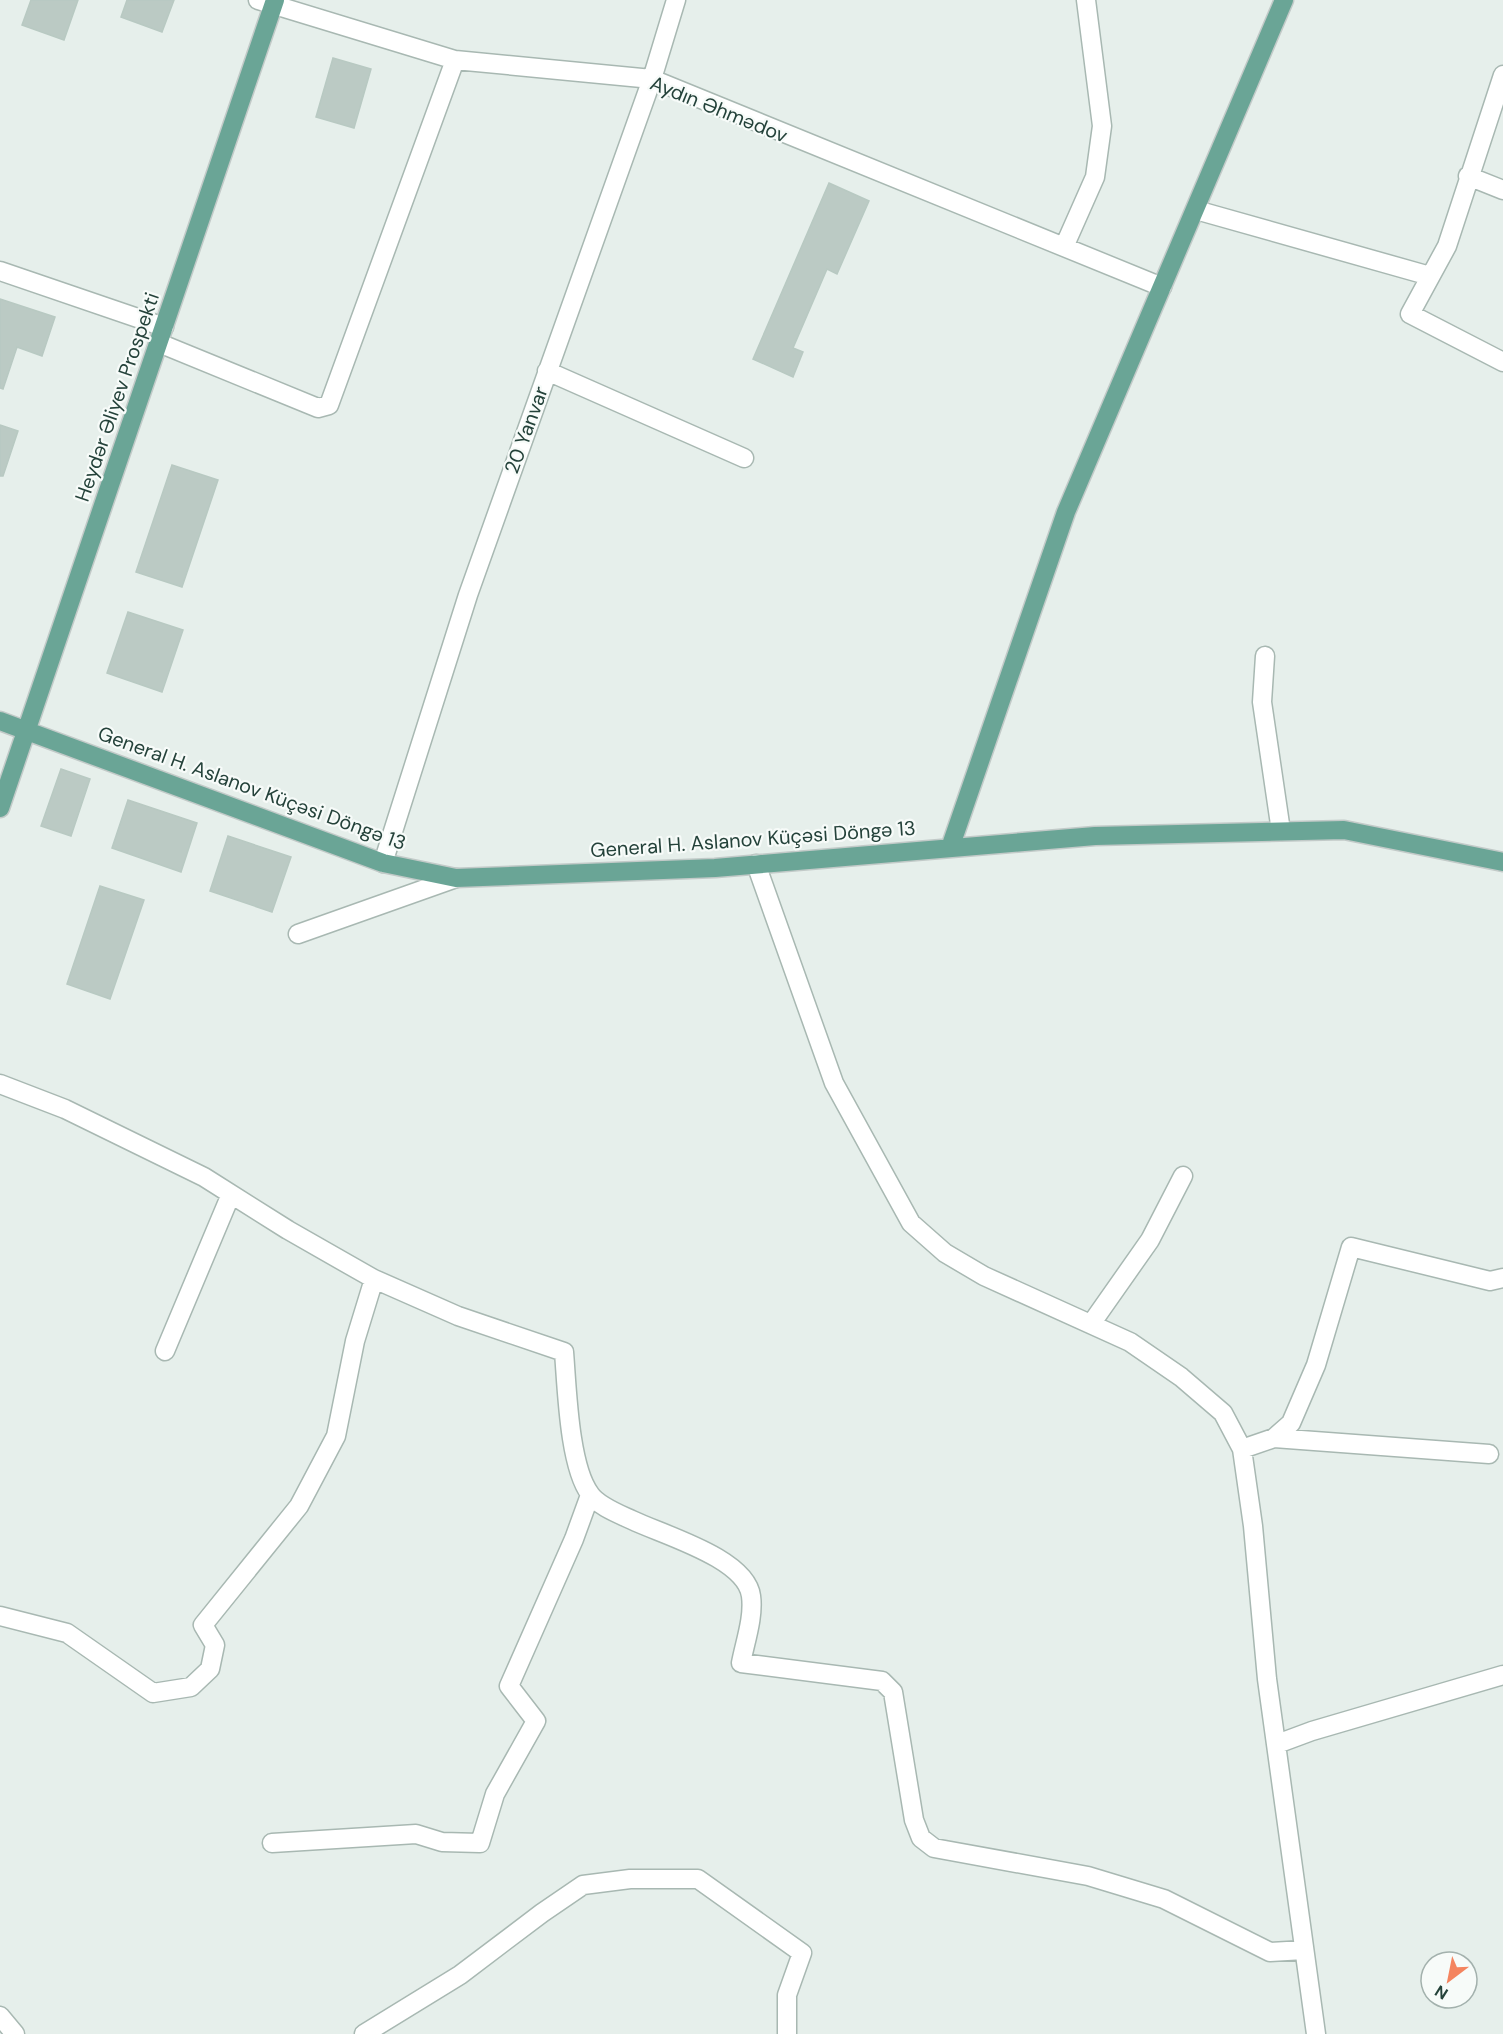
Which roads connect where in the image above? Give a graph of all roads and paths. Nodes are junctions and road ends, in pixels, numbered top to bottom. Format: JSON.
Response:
{"nodes":[{"id":1,"x":676,"y":0,"type":"edge"},
{"id":2,"x":1086,"y":0,"type":"edge"},
{"id":3,"x":1284,"y":0,"type":"edge"},
{"id":4,"x":269,"y":2,"type":"edge"},
{"id":5,"x":455,"y":60,"type":"junction"},
{"id":6,"x":1503,"y":75,"type":"edge"},
{"id":7,"x":652,"y":79,"type":"junction"},
{"id":8,"x":1468,"y":176,"type":"junction"},
{"id":9,"x":1503,"y":190,"type":"edge"},
{"id":10,"x":1196,"y":210,"type":"junction"},
{"id":11,"x":1064,"y":247,"type":"junction"},
{"id":12,"x":0,"y":272,"type":"edge"},
{"id":13,"x":1430,"y":276,"type":"junction"},
{"id":14,"x":1162,"y":287,"type":"junction"},
{"id":15,"x":162,"y":335,"type":"junction"},
{"id":16,"x":1503,"y":362,"type":"edge"},
{"id":17,"x":547,"y":371,"type":"junction"},
{"id":18,"x":744,"y":458,"type":"dead end"},
{"id":19,"x":1264,"y":656,"type":"dead end"},
{"id":20,"x":0,"y":721,"type":"edge"},
{"id":21,"x":27,"y":731,"type":"junction"},
{"id":22,"x":0,"y":808,"type":"edge"},
{"id":23,"x":1281,"y":831,"type":"junction"},
{"id":24,"x":950,"y":848,"type":"junction"},
{"id":25,"x":1503,"y":861,"type":"edge"},
{"id":26,"x":383,"y":863,"type":"junction"},
{"id":27,"x":756,"y":864,"type":"junction"},
{"id":28,"x":456,"y":878,"type":"junction"},
{"id":29,"x":298,"y":934,"type":"dead end"},
{"id":30,"x":0,"y":1084,"type":"edge"},
{"id":31,"x":1184,"y":1176,"type":"dead end"},
{"id":32,"x":231,"y":1194,"type":"junction"},
{"id":33,"x":1503,"y":1278,"type":"edge"},
{"id":34,"x":374,"y":1279,"type":"junction"},
{"id":35,"x":1091,"y":1324,"type":"junction"},
{"id":36,"x":165,"y":1351,"type":"dead end"},
{"id":37,"x":1274,"y":1437,"type":"junction"},
{"id":38,"x":1242,"y":1449,"type":"junction"},
{"id":39,"x":1489,"y":1454,"type":"dead end"},
{"id":40,"x":590,"y":1495,"type":"junction"},
{"id":41,"x":0,"y":1616,"type":"edge"},
{"id":42,"x":1503,"y":1675,"type":"edge"},
{"id":43,"x":1277,"y":1744,"type":"junction"},
{"id":44,"x":272,"y":1843,"type":"dead end"},
{"id":45,"x":1304,"y":1950,"type":"junction"},
{"id":46,"x":364,"y":2034,"type":"edge"},
{"id":47,"x":787,"y":2034,"type":"edge"},
{"id":48,"x":1316,"y":2034,"type":"edge"}],
"edges":[{"from":1,"to":7,"type":"street","name":"20 Yanvar"},
{"from":2,"to":11,"type":"street"},
{"from":3,"to":10,"type":"main road"},
{"from":4,"to":5,"type":"street","name":"Aydın Əhmədov"},
{"from":4,"to":15,"type":"main road","name":"Heydər Əliyev Prospekti"},
{"from":5,"to":7,"type":"street","name":"Aydın Əhmədov"},
{"from":5,"to":15,"type":"street"},
{"from":6,"to":8,"type":"street"},
{"from":7,"to":11,"type":"street","name":"Aydın Əhmədov"},
{"from":7,"to":17,"type":"street","name":"20 Yanvar"},
{"from":8,"to":9,"type":"street"},
{"from":8,"to":13,"type":"street"},
{"from":10,"to":13,"type":"street"},
{"from":10,"to":14,"type":"main road"},
{"from":11,"to":14,"type":"street","name":"Aydın Əhmədov"},
{"from":12,"to":15,"type":"street"},
{"from":13,"to":16,"type":"street"},
{"from":14,"to":24,"type":"main road"},
{"from":15,"to":21,"type":"main road","name":"Heydər Əliyev Prospekti"},
{"from":17,"to":18,"type":"street"},
{"from":17,"to":26,"type":"street","name":"20 Yanvar"},
{"from":19,"to":23,"type":"street"},
{"from":20,"to":21,"type":"main road","name":"General H. Aslanov Küçəsi Döngə 13"},
{"from":21,"to":22,"type":"main road","name":"Heydər Əliyev Prospekti"},
{"from":21,"to":26,"type":"main road","name":"General H. Aslanov Küçəsi Döngə 13"},
{"from":23,"to":24,"type":"main road","name":"General H. Aslanov Küçəsi Döngə 13"},
{"from":23,"to":25,"type":"main road","name":"General H. Aslanov Küçəsi Döngə 13"},
{"from":24,"to":27,"type":"main road","name":"General H. Aslanov Küçəsi Döngə 13"},
{"from":26,"to":28,"type":"main road","name":"General H. Aslanov Küçəsi Döngə 13"},
{"from":27,"to":28,"type":"main road","name":"General H. Aslanov Küçəsi Döngə 13"},
{"from":27,"to":35,"type":"street"},
{"from":28,"to":29,"type":"street"},
{"from":30,"to":32,"type":"street"},
{"from":31,"to":35,"type":"street"},
{"from":32,"to":34,"type":"street"},
{"from":32,"to":36,"type":"street"},
{"from":33,"to":37,"type":"street"},
{"from":34,"to":40,"type":"street"},
{"from":34,"to":41,"type":"street"},
{"from":35,"to":38,"type":"street"},
{"from":37,"to":38,"type":"street"},
{"from":37,"to":39,"type":"street"},
{"from":38,"to":43,"type":"street"},
{"from":40,"to":44,"type":"street"},
{"from":40,"to":45,"type":"street"},
{"from":42,"to":43,"type":"street"},
{"from":43,"to":45,"type":"street"},
{"from":45,"to":48,"type":"street"},
{"from":46,"to":47,"type":"street"}]}
